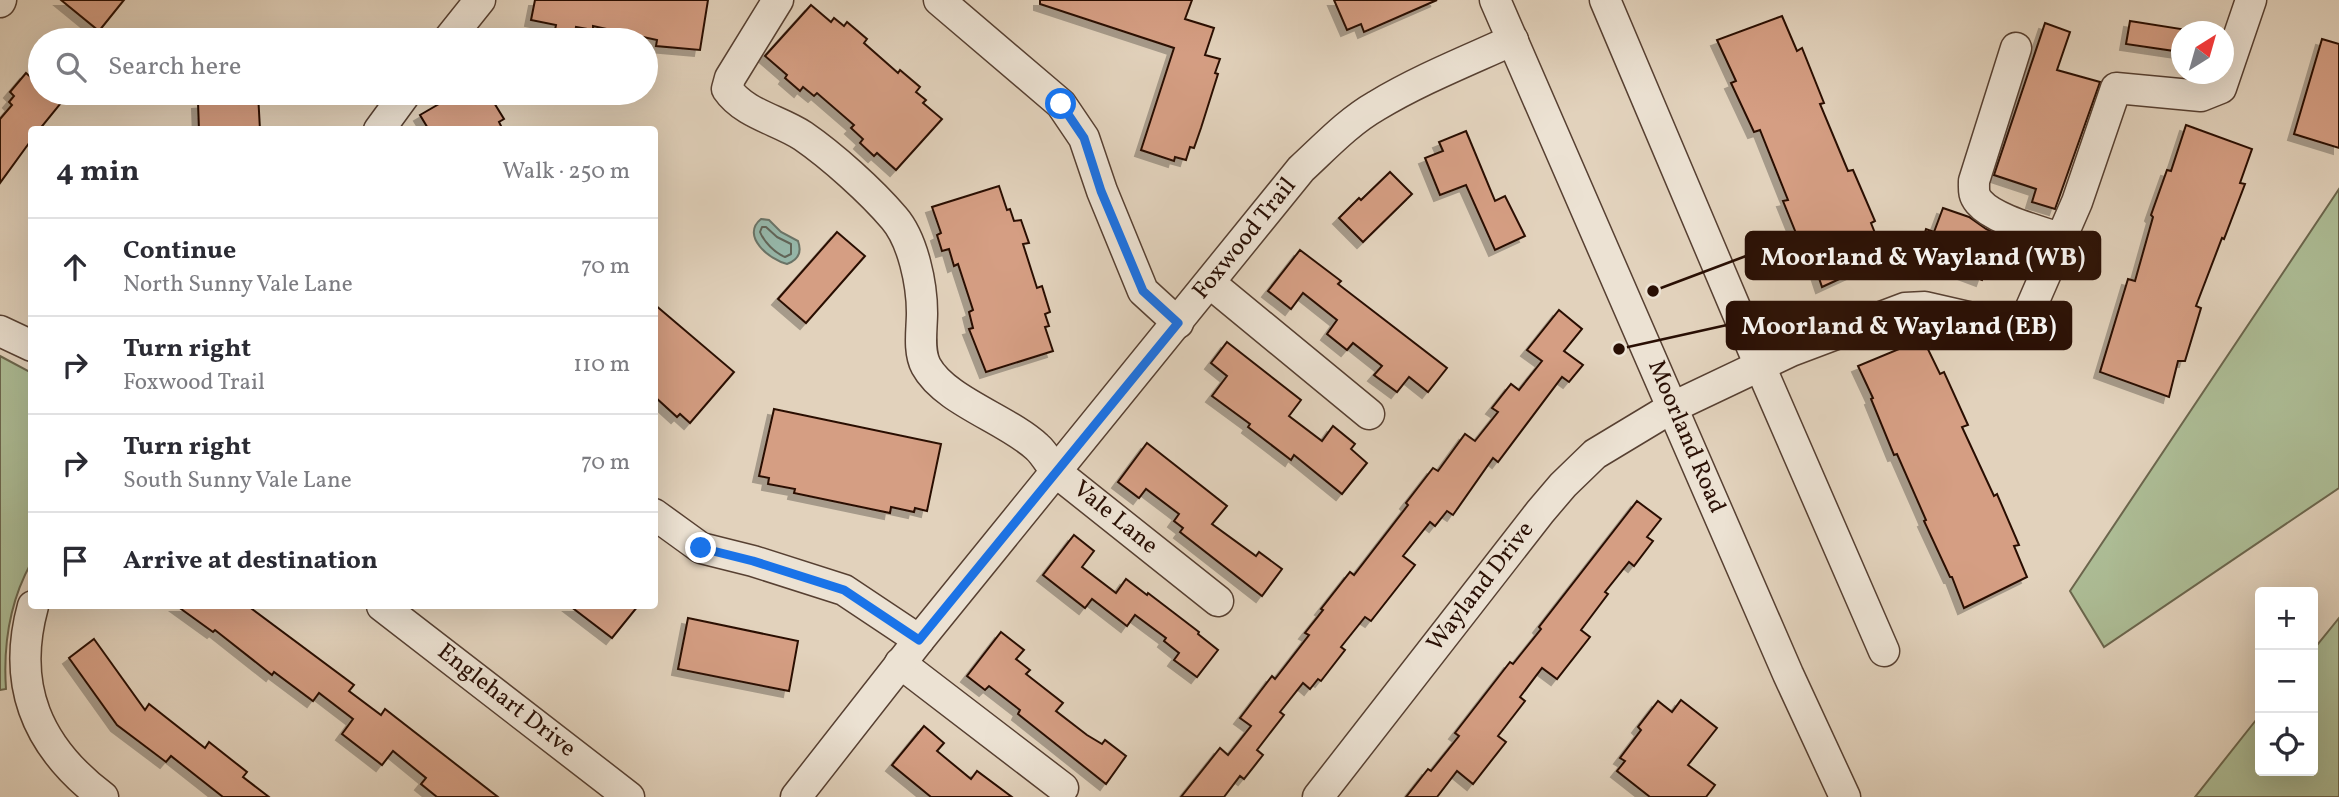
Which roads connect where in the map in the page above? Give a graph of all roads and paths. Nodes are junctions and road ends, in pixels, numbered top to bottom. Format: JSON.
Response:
{"nodes":[{"id":1,"x":480,"y":0,"type":"edge"},
{"id":2,"x":778,"y":0,"type":"edge"},
{"id":3,"x":939,"y":0,"type":"edge"},
{"id":4,"x":1495,"y":0,"type":"edge"},
{"id":5,"x":1605,"y":0,"type":"edge"},
{"id":6,"x":2251,"y":0,"type":"edge"},
{"id":7,"x":458,"y":28,"type":"edge"},
{"id":8,"x":1513,"y":40,"type":"junction"},
{"id":9,"x":2016,"y":48,"type":"dead end"},
{"id":10,"x":397,"y":105,"type":"edge"},
{"id":11,"x":382,"y":126,"type":"edge"},
{"id":12,"x":2062,"y":239,"type":"junction"},
{"id":13,"x":1210,"y":283,"type":"junction"},
{"id":14,"x":1178,"y":323,"type":"junction"},
{"id":15,"x":0,"y":331,"type":"edge"},
{"id":16,"x":28,"y":344,"type":"edge"},
{"id":17,"x":1760,"y":366,"type":"junction"},
{"id":18,"x":1673,"y":407,"type":"junction"},
{"id":19,"x":1368,"y":414,"type":"dead end"},
{"id":20,"x":1056,"y":472,"type":"junction"},
{"id":21,"x":658,"y":517,"type":"edge"},
{"id":22,"x":1218,"y":601,"type":"dead end"},
{"id":23,"x":32,"y":609,"type":"edge"},
{"id":24,"x":386,"y":609,"type":"edge"},
{"id":25,"x":919,"y":640,"type":"junction"},
{"id":26,"x":1884,"y":651,"type":"dead end"},
{"id":27,"x":900,"y":663,"type":"junction"},
{"id":28,"x":1063,"y":788,"type":"dead end"},
{"id":29,"x":103,"y":797,"type":"edge"},
{"id":30,"x":629,"y":797,"type":"edge"},
{"id":31,"x":796,"y":797,"type":"edge"},
{"id":32,"x":1318,"y":797,"type":"edge"},
{"id":33,"x":1845,"y":797,"type":"edge"}],
"edges":[{"from":1,"to":7,"type":"street"},
{"from":2,"to":20,"type":"street","name":"Vale Lane"},
{"from":3,"to":14,"type":"street"},
{"from":4,"to":8,"type":"street","name":"Moorland Road"},
{"from":5,"to":17,"type":"street"},
{"from":6,"to":12,"type":"street","name":"Wayland Drive"},
{"from":8,"to":13,"type":"street","name":"Foxwood Trail"},
{"from":8,"to":18,"type":"street","name":"Moorland Road"},
{"from":9,"to":12,"type":"street"},
{"from":10,"to":11,"type":"street"},
{"from":12,"to":17,"type":"street","name":"Wayland Drive"},
{"from":13,"to":14,"type":"street","name":"Foxwood Trail"},
{"from":13,"to":19,"type":"street"},
{"from":14,"to":20,"type":"street","name":"Foxwood Trail"},
{"from":15,"to":16,"type":"street"},
{"from":17,"to":18,"type":"street","name":"Wayland Drive"},
{"from":17,"to":26,"type":"street"},
{"from":18,"to":32,"type":"street","name":"Wayland Drive"},
{"from":18,"to":33,"type":"street","name":"Moorland Road"},
{"from":20,"to":22,"type":"street","name":"Vale Lane"},
{"from":20,"to":25,"type":"street","name":"Foxwood Trail"},
{"from":21,"to":25,"type":"street"},
{"from":23,"to":29,"type":"street"},
{"from":24,"to":30,"type":"street","name":"Englehart Drive"},
{"from":25,"to":27,"type":"street","name":"Foxwood Trail"},
{"from":27,"to":28,"type":"street"},
{"from":27,"to":31,"type":"street","name":"Foxwood Trail"}]}
